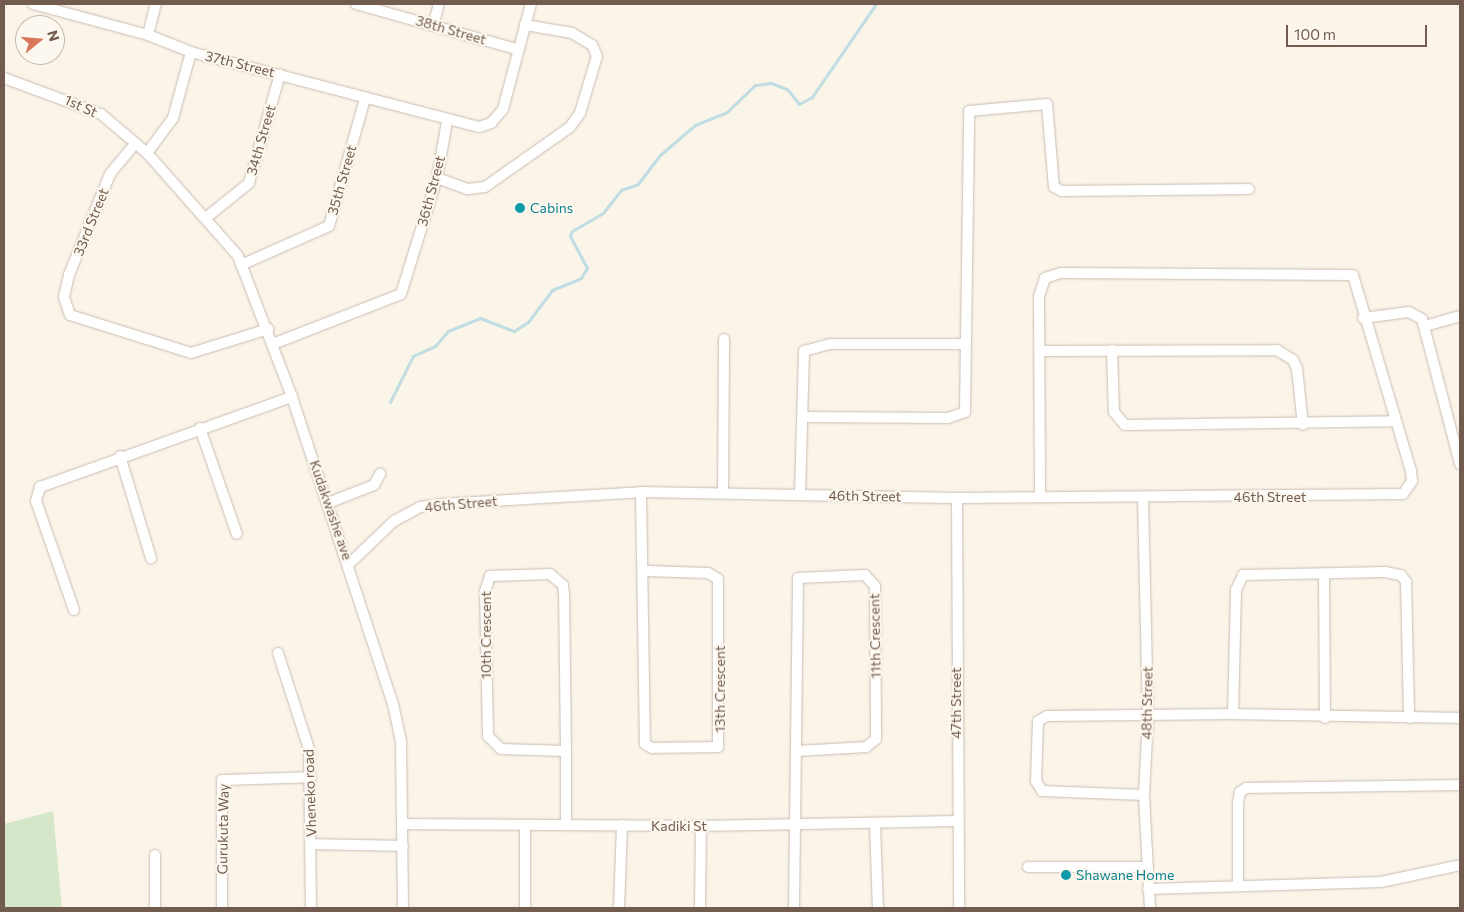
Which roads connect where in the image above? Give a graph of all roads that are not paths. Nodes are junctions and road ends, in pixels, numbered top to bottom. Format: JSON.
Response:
{"nodes":[{"id":1,"x":33,"y":4,"type":"edge"},
{"id":2,"x":156,"y":4,"type":"edge"},
{"id":3,"x":356,"y":4,"type":"edge"},
{"id":4,"x":439,"y":4,"type":"edge"},
{"id":5,"x":531,"y":4,"type":"edge"},
{"id":6,"x":63,"y":8,"type":"edge"},
{"id":7,"x":525,"y":25,"type":"junction"},
{"id":8,"x":433,"y":26,"type":"junction"},
{"id":9,"x":148,"y":35,"type":"junction"},
{"id":10,"x":516,"y":49,"type":"junction"},
{"id":11,"x":191,"y":52,"type":"junction"},
{"id":12,"x":280,"y":74,"type":"junction"},
{"id":13,"x":4,"y":78,"type":"edge"},
{"id":14,"x":365,"y":99,"type":"junction"},
{"id":15,"x":447,"y":122,"type":"junction"},
{"id":16,"x":135,"y":144,"type":"junction"},
{"id":17,"x":147,"y":153,"type":"junction"},
{"id":18,"x":437,"y":178,"type":"junction"},
{"id":19,"x":1249,"y":189,"type":"dead end"},
{"id":20,"x":207,"y":217,"type":"junction"},
{"id":21,"x":241,"y":265,"type":"junction"},
{"id":22,"x":1460,"y":316,"type":"edge"},
{"id":23,"x":1363,"y":318,"type":"junction"},
{"id":24,"x":1425,"y":326,"type":"junction"},
{"id":25,"x":268,"y":329,"type":"junction"},
{"id":26,"x":724,"y":339,"type":"dead end"},
{"id":27,"x":273,"y":344,"type":"junction"},
{"id":28,"x":966,"y":344,"type":"junction"},
{"id":29,"x":1112,"y":350,"type":"junction"},
{"id":30,"x":1040,"y":351,"type":"junction"},
{"id":31,"x":292,"y":397,"type":"junction"},
{"id":32,"x":802,"y":417,"type":"junction"},
{"id":33,"x":1395,"y":421,"type":"junction"},
{"id":34,"x":1303,"y":424,"type":"junction"},
{"id":35,"x":200,"y":428,"type":"junction"},
{"id":36,"x":120,"y":456,"type":"junction"},
{"id":37,"x":1460,"y":464,"type":"edge"},
{"id":38,"x":380,"y":474,"type":"dead end"},
{"id":39,"x":641,"y":492,"type":"junction"},
{"id":40,"x":723,"y":492,"type":"junction"},
{"id":41,"x":800,"y":495,"type":"junction"},
{"id":42,"x":1040,"y":496,"type":"junction"},
{"id":43,"x":957,"y":498,"type":"junction"},
{"id":44,"x":1143,"y":498,"type":"junction"},
{"id":45,"x":328,"y":503,"type":"junction"},
{"id":46,"x":237,"y":534,"type":"dead end"},
{"id":47,"x":151,"y":558,"type":"dead end"},
{"id":48,"x":349,"y":564,"type":"junction"},
{"id":49,"x":645,"y":571,"type":"junction"},
{"id":50,"x":1324,"y":574,"type":"junction"},
{"id":51,"x":74,"y":610,"type":"dead end"},
{"id":52,"x":278,"y":654,"type":"dead end"},
{"id":53,"x":1233,"y":714,"type":"junction"},
{"id":54,"x":1148,"y":718,"type":"junction"},
{"id":55,"x":1325,"y":718,"type":"junction"},
{"id":56,"x":1409,"y":718,"type":"junction"},
{"id":57,"x":1460,"y":718,"type":"edge"},
{"id":58,"x":566,"y":750,"type":"junction"},
{"id":59,"x":797,"y":750,"type":"junction"},
{"id":60,"x":311,"y":778,"type":"junction"},
{"id":61,"x":1460,"y":786,"type":"edge"},
{"id":62,"x":1144,"y":795,"type":"junction"},
{"id":63,"x":956,"y":821,"type":"junction"},
{"id":64,"x":403,"y":824,"type":"junction"},
{"id":65,"x":566,"y":824,"type":"junction"},
{"id":66,"x":795,"y":824,"type":"junction"},
{"id":67,"x":875,"y":824,"type":"junction"},
{"id":68,"x":525,"y":825,"type":"junction"},
{"id":69,"x":622,"y":825,"type":"junction"},
{"id":70,"x":701,"y":826,"type":"junction"},
{"id":71,"x":311,"y":844,"type":"junction"},
{"id":72,"x":403,"y":846,"type":"junction"},
{"id":73,"x":155,"y":855,"type":"dead end"},
{"id":74,"x":1460,"y":865,"type":"edge"},
{"id":75,"x":1028,"y":867,"type":"dead end"},
{"id":76,"x":1146,"y":867,"type":"junction"},
{"id":77,"x":1238,"y":884,"type":"junction"},
{"id":78,"x":1148,"y":889,"type":"junction"},
{"id":79,"x":155,"y":908,"type":"edge"},
{"id":80,"x":222,"y":908,"type":"edge"},
{"id":81,"x":311,"y":908,"type":"edge"},
{"id":82,"x":403,"y":908,"type":"edge"},
{"id":83,"x":525,"y":908,"type":"edge"},
{"id":84,"x":619,"y":908,"type":"edge"},
{"id":85,"x":700,"y":908,"type":"edge"},
{"id":86,"x":794,"y":908,"type":"edge"},
{"id":87,"x":878,"y":908,"type":"edge"},
{"id":88,"x":959,"y":908,"type":"edge"},
{"id":89,"x":1150,"y":908,"type":"edge"}],
"edges":[{"from":1,"to":6,"type":"street","name":"37th Street"},
{"from":2,"to":9,"type":"street"},
{"from":3,"to":8,"type":"street","name":"38th Street"},
{"from":4,"to":8,"type":"street"},
{"from":5,"to":7,"type":"street"},
{"from":6,"to":9,"type":"street","name":"37th Street"},
{"from":7,"to":10,"type":"street"},
{"from":7,"to":18,"type":"street"},
{"from":8,"to":10,"type":"street","name":"38th Street"},
{"from":9,"to":11,"type":"street","name":"37th Street"},
{"from":10,"to":15,"type":"street"},
{"from":11,"to":12,"type":"street","name":"37th Street"},
{"from":11,"to":17,"type":"street"},
{"from":12,"to":14,"type":"street","name":"37th Street"},
{"from":12,"to":20,"type":"street","name":"34th Street"},
{"from":13,"to":16,"type":"street","name":"1st St"},
{"from":14,"to":15,"type":"street","name":"37th Street"},
{"from":14,"to":21,"type":"street","name":"35th Street"},
{"from":15,"to":18,"type":"street","name":"36th Street"},
{"from":16,"to":17,"type":"street","name":"1st St"},
{"from":16,"to":25,"type":"street","name":"33rd Street"},
{"from":17,"to":20,"type":"street","name":"Kudakwashe ave"},
{"from":18,"to":27,"type":"street","name":"36th Street"},
{"from":19,"to":28,"type":"street"},
{"from":20,"to":21,"type":"street","name":"Kudakwashe ave"},
{"from":21,"to":25,"type":"street","name":"Kudakwashe ave"},
{"from":22,"to":24,"type":"street"},
{"from":23,"to":24,"type":"street"},
{"from":23,"to":30,"type":"street"},
{"from":23,"to":33,"type":"street"},
{"from":24,"to":37,"type":"street"},
{"from":25,"to":27,"type":"street","name":"Kudakwashe ave"},
{"from":26,"to":40,"type":"street"},
{"from":27,"to":31,"type":"street","name":"Kudakwashe ave"},
{"from":28,"to":32,"type":"street"},
{"from":28,"to":32,"type":"street"},
{"from":29,"to":30,"type":"street"},
{"from":29,"to":34,"type":"street"},
{"from":29,"to":34,"type":"street"},
{"from":30,"to":42,"type":"street"},
{"from":31,"to":35,"type":"street"},
{"from":31,"to":45,"type":"street","name":"Kudakwashe ave"},
{"from":32,"to":41,"type":"street"},
{"from":33,"to":34,"type":"street"},
{"from":33,"to":44,"type":"street","name":"46th Street"},
{"from":35,"to":36,"type":"street"},
{"from":35,"to":46,"type":"street"},
{"from":36,"to":47,"type":"street"},
{"from":36,"to":51,"type":"street"},
{"from":38,"to":45,"type":"street"},
{"from":39,"to":40,"type":"street","name":"46th Street"},
{"from":39,"to":48,"type":"street","name":"46th Street"},
{"from":39,"to":49,"type":"street","name":"13th Crescent"},
{"from":40,"to":41,"type":"street","name":"46th Street"},
{"from":41,"to":43,"type":"street","name":"46th Street"},
{"from":42,"to":43,"type":"street","name":"46th Street"},
{"from":42,"to":44,"type":"street","name":"46th Street"},
{"from":43,"to":63,"type":"street","name":"47th Street"},
{"from":44,"to":54,"type":"street","name":"48th Street"},
{"from":45,"to":48,"type":"street","name":"Kudakwashe ave"},
{"from":48,"to":64,"type":"street","name":"Kudakwashe ave"},
{"from":49,"to":49,"type":"street","name":"13th Crescent"},
{"from":50,"to":53,"type":"street"},
{"from":50,"to":55,"type":"street"},
{"from":50,"to":56,"type":"street"},
{"from":52,"to":60,"type":"street","name":"Vheneko road"},
{"from":53,"to":54,"type":"street"},
{"from":53,"to":55,"type":"street"},
{"from":54,"to":62,"type":"street","name":"48th Street"},
{"from":54,"to":62,"type":"street"},
{"from":55,"to":56,"type":"street"},
{"from":56,"to":57,"type":"street"},
{"from":58,"to":58,"type":"street","name":"10th Crescent"},
{"from":58,"to":65,"type":"street","name":"10th Crescent"},
{"from":59,"to":59,"type":"street","name":"11th Crescent"},
{"from":59,"to":66,"type":"street","name":"11th Crescent"},
{"from":60,"to":71,"type":"street","name":"Vheneko road"},
{"from":60,"to":80,"type":"street","name":"Gurukuta Way"},
{"from":61,"to":77,"type":"street"},
{"from":62,"to":76,"type":"street","name":"48th Street"},
{"from":63,"to":67,"type":"street","name":"Kadiki St"},
{"from":63,"to":88,"type":"street","name":"47th Street"},
{"from":64,"to":68,"type":"street","name":"Kadiki St"},
{"from":64,"to":72,"type":"street","name":"Kudakwashe ave"},
{"from":65,"to":68,"type":"street","name":"Kadiki St"},
{"from":65,"to":69,"type":"street","name":"Kadiki St"},
{"from":66,"to":67,"type":"street","name":"Kadiki St"},
{"from":66,"to":70,"type":"street","name":"Kadiki St"},
{"from":66,"to":86,"type":"street","name":"11th Crescent"},
{"from":67,"to":87,"type":"street"},
{"from":68,"to":83,"type":"street"},
{"from":69,"to":70,"type":"street","name":"Kadiki St"},
{"from":69,"to":84,"type":"street"},
{"from":70,"to":85,"type":"street"},
{"from":71,"to":72,"type":"street"},
{"from":71,"to":81,"type":"street","name":"Vheneko road"},
{"from":72,"to":82,"type":"street","name":"Kudakwashe ave"},
{"from":73,"to":79,"type":"street"},
{"from":74,"to":77,"type":"street"},
{"from":75,"to":76,"type":"street"},
{"from":76,"to":78,"type":"street","name":"48th Street"},
{"from":77,"to":78,"type":"street"},
{"from":78,"to":89,"type":"street","name":"48th Street"}]}
